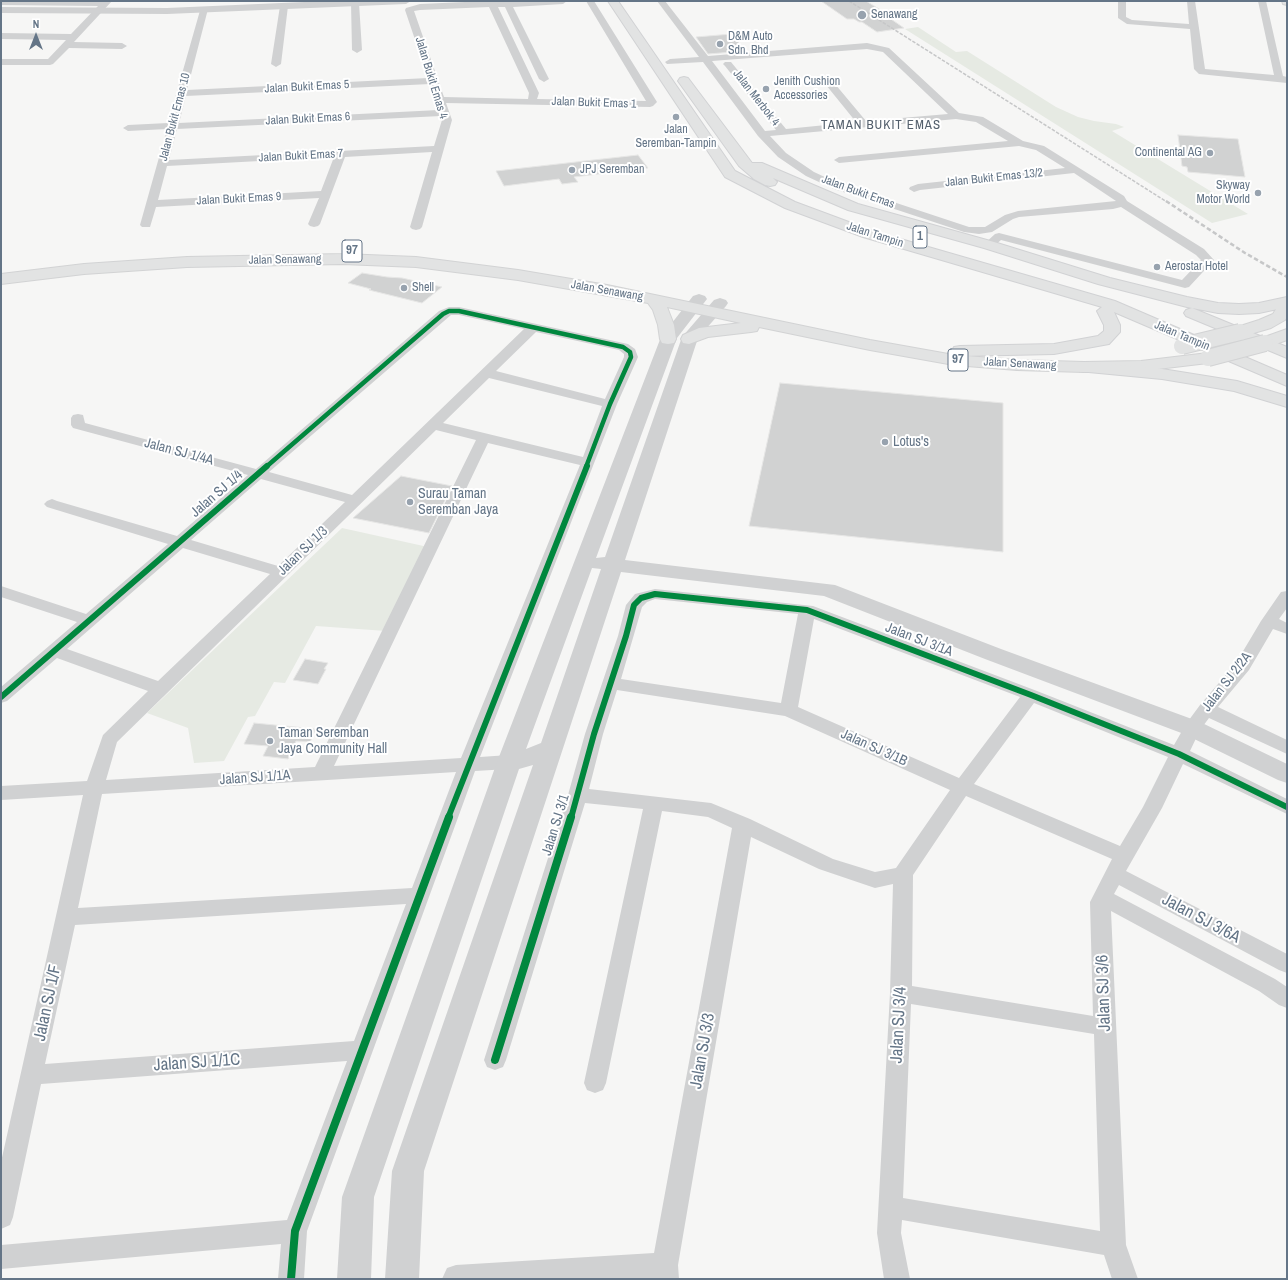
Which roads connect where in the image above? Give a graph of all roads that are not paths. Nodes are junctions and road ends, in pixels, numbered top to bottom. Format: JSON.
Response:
{"nodes":[{"id":1,"x":406,"y":1,"type":"edge"},
{"id":2,"x":563,"y":1,"type":"edge"},
{"id":3,"x":590,"y":1,"type":"edge"},
{"id":4,"x":630,"y":1,"type":"edge"},
{"id":5,"x":661,"y":1,"type":"edge"},
{"id":6,"x":1122,"y":1,"type":"edge"},
{"id":7,"x":1191,"y":1,"type":"edge"},
{"id":8,"x":1262,"y":1,"type":"edge"},
{"id":9,"x":1,"y":2,"type":"edge"},
{"id":10,"x":491,"y":2,"type":"edge"},
{"id":11,"x":612,"y":2,"type":"edge"},
{"id":12,"x":299,"y":3,"type":"edge"},
{"id":13,"x":355,"y":3,"type":"junction"},
{"id":14,"x":104,"y":5,"type":"edge"},
{"id":15,"x":508,"y":5,"type":"junction"},
{"id":16,"x":210,"y":6,"type":"edge"},
{"id":17,"x":284,"y":6,"type":"junction"},
{"id":18,"x":1,"y":10,"type":"edge"},
{"id":19,"x":1195,"y":26,"type":"junction"},
{"id":20,"x":1,"y":36,"type":"edge"},
{"id":21,"x":74,"y":36,"type":"junction"},
{"id":22,"x":66,"y":45,"type":"junction"},
{"id":23,"x":122,"y":46,"type":"dead end"},
{"id":24,"x":357,"y":50,"type":"dead end"},
{"id":25,"x":886,"y":50,"type":"junction"},
{"id":26,"x":1,"y":62,"type":"edge"},
{"id":27,"x":670,"y":62,"type":"junction"},
{"id":28,"x":707,"y":62,"type":"junction"},
{"id":29,"x":276,"y":64,"type":"dead end"},
{"id":30,"x":728,"y":64,"type":"junction"},
{"id":31,"x":544,"y":79,"type":"dead end"},
{"id":32,"x":1283,"y":79,"type":"edge"},
{"id":33,"x":827,"y":80,"type":"dead end"},
{"id":34,"x":434,"y":81,"type":"junction"},
{"id":35,"x":181,"y":93,"type":"junction"},
{"id":36,"x":440,"y":100,"type":"junction"},
{"id":37,"x":532,"y":101,"type":"junction"},
{"id":38,"x":444,"y":113,"type":"junction"},
{"id":39,"x":956,"y":116,"type":"junction"},
{"id":40,"x":864,"y":125,"type":"junction"},
{"id":41,"x":172,"y":126,"type":"junction"},
{"id":42,"x":128,"y":128,"type":"dead end"},
{"id":43,"x":783,"y":132,"type":"junction"},
{"id":44,"x":762,"y":134,"type":"junction"},
{"id":45,"x":1019,"y":142,"type":"junction"},
{"id":46,"x":439,"y":148,"type":"junction"},
{"id":47,"x":341,"y":154,"type":"junction"},
{"id":48,"x":838,"y":160,"type":"dead end"},
{"id":49,"x":162,"y":163,"type":"junction"},
{"id":50,"x":744,"y":163,"type":"junction"},
{"id":51,"x":1076,"y":170,"type":"junction"},
{"id":52,"x":730,"y":174,"type":"junction"},
{"id":53,"x":914,"y":189,"type":"dead end"},
{"id":54,"x":326,"y":194,"type":"junction"},
{"id":55,"x":1122,"y":203,"type":"junction"},
{"id":56,"x":152,"y":204,"type":"junction"},
{"id":57,"x":1137,"y":211,"type":"junction"},
{"id":58,"x":314,"y":224,"type":"dead end"},
{"id":59,"x":146,"y":225,"type":"dead end"},
{"id":60,"x":416,"y":227,"type":"dead end"},
{"id":61,"x":994,"y":240,"type":"junction"},
{"id":62,"x":1,"y":265,"type":"edge"},
{"id":63,"x":1,"y":279,"type":"edge"},
{"id":64,"x":1104,"y":281,"type":"junction"},
{"id":65,"x":654,"y":300,"type":"junction"},
{"id":66,"x":696,"y":303,"type":"junction"},
{"id":67,"x":1287,"y":303,"type":"edge"},
{"id":68,"x":716,"y":307,"type":"junction"},
{"id":69,"x":1105,"y":311,"type":"junction"},
{"id":70,"x":770,"y":324,"type":"junction"},
{"id":71,"x":534,"y":327,"type":"junction"},
{"id":72,"x":1240,"y":332,"type":"junction"},
{"id":73,"x":1287,"y":334,"type":"edge"},
{"id":74,"x":668,"y":339,"type":"junction"},
{"id":75,"x":689,"y":339,"type":"junction"},
{"id":76,"x":1265,"y":343,"type":"junction"},
{"id":77,"x":1182,"y":346,"type":"junction"},
{"id":78,"x":960,"y":351,"type":"junction"},
{"id":79,"x":1287,"y":353,"type":"edge"},
{"id":80,"x":1208,"y":358,"type":"junction"},
{"id":81,"x":1084,"y":367,"type":"junction"},
{"id":82,"x":1287,"y":368,"type":"edge"},
{"id":83,"x":487,"y":373,"type":"junction"},
{"id":84,"x":1287,"y":381,"type":"edge"},
{"id":85,"x":1287,"y":396,"type":"edge"},
{"id":86,"x":1287,"y":402,"type":"edge"},
{"id":87,"x":610,"y":404,"type":"junction"},
{"id":88,"x":78,"y":418,"type":"dead end"},
{"id":89,"x":434,"y":425,"type":"junction"},
{"id":90,"x":484,"y":437,"type":"junction"},
{"id":91,"x":588,"y":463,"type":"junction"},
{"id":92,"x":258,"y":474,"type":"junction"},
{"id":93,"x":355,"y":500,"type":"junction"},
{"id":94,"x":52,"y":504,"type":"dead end"},
{"id":95,"x":180,"y":543,"type":"junction"},
{"id":96,"x":584,"y":561,"type":"junction"},
{"id":97,"x":613,"y":565,"type":"junction"},
{"id":98,"x":281,"y":572,"type":"junction"},
{"id":99,"x":1,"y":592,"type":"edge"},
{"id":100,"x":1287,"y":596,"type":"edge"},
{"id":101,"x":641,"y":598,"type":"joint"},
{"id":102,"x":807,"y":610,"type":"junction"},
{"id":103,"x":89,"y":621,"type":"junction"},
{"id":104,"x":1269,"y":621,"type":"junction"},
{"id":105,"x":1287,"y":629,"type":"edge"},
{"id":106,"x":54,"y":651,"type":"junction"},
{"id":107,"x":612,"y":683,"type":"junction"},
{"id":108,"x":161,"y":688,"type":"junction"},
{"id":109,"x":1030,"y":695,"type":"junction"},
{"id":110,"x":1,"y":697,"type":"edge"},
{"id":111,"x":1206,"y":709,"type":"junction"},
{"id":112,"x":789,"y":710,"type":"junction"},
{"id":113,"x":1192,"y":728,"type":"junction"},
{"id":114,"x":551,"y":748,"type":"junction"},
{"id":115,"x":1287,"y":748,"type":"edge"},
{"id":116,"x":1179,"y":754,"type":"junction"},
{"id":117,"x":509,"y":762,"type":"junction"},
{"id":118,"x":468,"y":765,"type":"junction"},
{"id":119,"x":322,"y":774,"type":"junction"},
{"id":120,"x":1287,"y":774,"type":"edge"},
{"id":121,"x":962,"y":787,"type":"junction"},
{"id":122,"x":94,"y":788,"type":"junction"},
{"id":123,"x":1,"y":793,"type":"edge"},
{"id":124,"x":578,"y":795,"type":"junction"},
{"id":125,"x":654,"y":805,"type":"junction"},
{"id":126,"x":1287,"y":807,"type":"edge"},
{"id":127,"x":743,"y":824,"type":"junction"},
{"id":128,"x":1119,"y":865,"type":"junction"},
{"id":129,"x":903,"y":874,"type":"junction"},
{"id":130,"x":420,"y":895,"type":"junction"},
{"id":131,"x":1102,"y":897,"type":"junction"},
{"id":132,"x":66,"y":918,"type":"junction"},
{"id":133,"x":1287,"y":964,"type":"edge"},
{"id":134,"x":901,"y":993,"type":"junction"},
{"id":135,"x":1287,"y":999,"type":"edge"},
{"id":136,"x":1105,"y":1027,"type":"junction"},
{"id":137,"x":362,"y":1050,"type":"junction"},
{"id":138,"x":495,"y":1060,"type":"dead end"},
{"id":139,"x":32,"y":1075,"type":"junction"},
{"id":140,"x":595,"y":1084,"type":"dead end"},
{"id":141,"x":890,"y":1207,"type":"junction"},
{"id":142,"x":1,"y":1217,"type":"edge"},
{"id":143,"x":295,"y":1231,"type":"junction"},
{"id":144,"x":1113,"y":1244,"type":"junction"},
{"id":145,"x":1,"y":1257,"type":"edge"},
{"id":146,"x":666,"y":1272,"type":"edge"},
{"id":147,"x":455,"y":1278,"type":"edge"},
{"id":148,"x":291,"y":1279,"type":"edge"},
{"id":149,"x":354,"y":1279,"type":"edge"},
{"id":150,"x":402,"y":1279,"type":"edge"},
{"id":151,"x":897,"y":1279,"type":"edge"},
{"id":152,"x":1124,"y":1279,"type":"edge"}],
"edges":[{"from":1,"to":13,"type":"street"},
{"from":2,"to":15,"type":"street"},
{"from":3,"to":37,"type":"street","name":"Jalan Bukit Emas 1"},
{"from":4,"to":27,"type":"main road","name":"Jalan Tampin","number":"1"},
{"from":5,"to":28,"type":"street","name":"Jalan Bukit Emas"},
{"from":6,"to":19,"type":"street"},
{"from":7,"to":19,"type":"street"},
{"from":8,"to":32,"type":"street"},
{"from":9,"to":14,"type":"street"},
{"from":10,"to":15,"type":"street"},
{"from":10,"to":34,"type":"street","name":"Jalan Bukit Emas 4"},
{"from":10,"to":37,"type":"street"},
{"from":11,"to":52,"type":"main road","name":"Jalan Tampin","number":"1"},
{"from":12,"to":13,"type":"street"},
{"from":12,"to":17,"type":"street"},
{"from":13,"to":24,"type":"street"},
{"from":14,"to":16,"type":"street"},
{"from":14,"to":18,"type":"street"},
{"from":14,"to":21,"type":"street"},
{"from":15,"to":31,"type":"street"},
{"from":16,"to":17,"type":"street"},
{"from":16,"to":35,"type":"street","name":"Jalan Bukit Emas 10"},
{"from":17,"to":29,"type":"street"},
{"from":19,"to":32,"type":"street"},
{"from":20,"to":21,"type":"street"},
{"from":21,"to":22,"type":"street"},
{"from":22,"to":23,"type":"street"},
{"from":22,"to":26,"type":"street"},
{"from":25,"to":28,"type":"street"},
{"from":25,"to":30,"type":"street"},
{"from":25,"to":39,"type":"street"},
{"from":27,"to":28,"type":"street"},
{"from":27,"to":50,"type":"main road","name":"Jalan Tampin","number":"1"},
{"from":28,"to":30,"type":"street"},
{"from":28,"to":44,"type":"street","name":"Jalan Bukit Emas"},
{"from":30,"to":43,"type":"street","name":"Jalan Merbok 4"},
{"from":33,"to":40,"type":"street"},
{"from":34,"to":35,"type":"street","name":"Jalan Bukit Emas 5"},
{"from":34,"to":36,"type":"street","name":"Jalan Bukit Emas 4"},
{"from":35,"to":41,"type":"street","name":"Jalan Bukit Emas 10"},
{"from":36,"to":37,"type":"street","name":"Jalan Bukit Emas 1"},
{"from":36,"to":38,"type":"street","name":"Jalan Bukit Emas 4"},
{"from":38,"to":41,"type":"street","name":"Jalan Bukit Emas 6"},
{"from":38,"to":46,"type":"street","name":"Jalan Bukit Emas 4"},
{"from":39,"to":40,"type":"street"},
{"from":39,"to":45,"type":"street"},
{"from":40,"to":43,"type":"street"},
{"from":41,"to":42,"type":"street","name":"Jalan Bukit Emas 6"},
{"from":41,"to":49,"type":"street","name":"Jalan Bukit Emas 10"},
{"from":43,"to":44,"type":"street"},
{"from":44,"to":55,"type":"street","name":"Jalan Bukit Emas"},
{"from":45,"to":48,"type":"street"},
{"from":45,"to":51,"type":"street"},
{"from":46,"to":47,"type":"street","name":"Jalan Bukit Emas 7"},
{"from":46,"to":60,"type":"street","name":"Jalan Bukit Emas 4"},
{"from":47,"to":49,"type":"street","name":"Jalan Bukit Emas 7"},
{"from":47,"to":54,"type":"street"},
{"from":49,"to":56,"type":"street","name":"Jalan Bukit Emas 10"},
{"from":50,"to":61,"type":"main road"},
{"from":50,"to":82,"type":"main road","name":"Jalan Tampin","number":"1"},
{"from":51,"to":53,"type":"street","name":"Jalan Bukit Emas 13/2"},
{"from":51,"to":55,"type":"street"},
{"from":52,"to":69,"type":"main road"},
{"from":52,"to":84,"type":"main road","name":"Jalan Tampin","number":"1"},
{"from":54,"to":56,"type":"street","name":"Jalan Bukit Emas 9"},
{"from":54,"to":58,"type":"street"},
{"from":55,"to":57,"type":"street"},
{"from":56,"to":59,"type":"street","name":"Jalan Bukit Emas 10"},
{"from":57,"to":61,"type":"street"},
{"from":57,"to":61,"type":"street"},
{"from":61,"to":64,"type":"main road"},
{"from":62,"to":66,"type":"main road","name":"Jalan Senawang","number":"97"},
{"from":63,"to":65,"type":"main road","name":"Jalan Senawang","number":"97"},
{"from":64,"to":67,"type":"main road"},
{"from":64,"to":72,"type":"main road"},
{"from":65,"to":66,"type":"main road","name":"Jalan Senawang","number":"97"},
{"from":65,"to":74,"type":"main road"},
{"from":66,"to":68,"type":"main road","name":"Jalan Senawang","number":"97"},
{"from":66,"to":74,"type":"street"},
{"from":67,"to":72,"type":"main road","number":"97"},
{"from":68,"to":70,"type":"main road","name":"Jalan Senawang","number":"97"},
{"from":68,"to":75,"type":"street"},
{"from":68,"to":78,"type":"main road","name":"Jalan Senawang","number":"97"},
{"from":69,"to":77,"type":"main road"},
{"from":69,"to":78,"type":"main road"},
{"from":70,"to":75,"type":"main road"},
{"from":70,"to":81,"type":"main road","name":"Jalan Senawang","number":"97"},
{"from":71,"to":83,"type":"street","name":"Jalan SJ 1/3"},
{"from":71,"to":87,"type":"street"},
{"from":71,"to":92,"type":"street","name":"Jalan SJ 1/4"},
{"from":72,"to":76,"type":"main road"},
{"from":72,"to":77,"type":"main road","number":"97","bridge":true},
{"from":73,"to":76,"type":"main road","number":"97"},
{"from":74,"to":96,"type":"street"},
{"from":75,"to":97,"type":"street"},
{"from":76,"to":79,"type":"main road"},
{"from":76,"to":80,"type":"main road","number":"97","bridge":true},
{"from":77,"to":78,"type":"main road","name":"Jalan Senawang","number":"97"},
{"from":77,"to":80,"type":"main road"},
{"from":80,"to":81,"type":"main road","name":"Jalan Senawang","number":"97"},
{"from":80,"to":85,"type":"main road"},
{"from":81,"to":86,"type":"main road"},
{"from":83,"to":87,"type":"street"},
{"from":83,"to":89,"type":"street","name":"Jalan SJ 1/3"},
{"from":87,"to":91,"type":"street"},
{"from":88,"to":92,"type":"street","name":"Jalan SJ 1/4A"},
{"from":89,"to":90,"type":"street"},
{"from":89,"to":93,"type":"street","name":"Jalan SJ 1/3"},
{"from":90,"to":91,"type":"street"},
{"from":90,"to":119,"type":"street"},
{"from":91,"to":118,"type":"street"},
{"from":92,"to":93,"type":"street","name":"Jalan SJ 1/4A"},
{"from":92,"to":95,"type":"street","name":"Jalan SJ 1/4"},
{"from":93,"to":98,"type":"street","name":"Jalan SJ 1/3"},
{"from":94,"to":95,"type":"street"},
{"from":95,"to":98,"type":"street"},
{"from":95,"to":103,"type":"street","name":"Jalan SJ 1/4"},
{"from":96,"to":97,"type":"street"},
{"from":96,"to":117,"type":"street"},
{"from":97,"to":113,"type":"street"},
{"from":97,"to":114,"type":"street"},
{"from":98,"to":108,"type":"street","name":"Jalan SJ 1/3"},
{"from":99,"to":103,"type":"street"},
{"from":100,"to":104,"type":"street","name":"Jalan SJ 2/2A"},
{"from":101,"to":102,"type":"street","name":"Jalan SJ 3/1A"},
{"from":101,"to":107,"type":"street","name":"Jalan SJ 3/1"},
{"from":102,"to":109,"type":"street","name":"Jalan SJ 3/1A"},
{"from":102,"to":112,"type":"street"},
{"from":103,"to":106,"type":"street","name":"Jalan SJ 1/4"},
{"from":104,"to":105,"type":"street"},
{"from":104,"to":111,"type":"street","name":"Jalan SJ 2/2A"},
{"from":106,"to":108,"type":"street"},
{"from":106,"to":110,"type":"street","name":"Jalan SJ 1/4"},
{"from":107,"to":112,"type":"street","name":"Jalan SJ 3/1B"},
{"from":107,"to":124,"type":"street","name":"Jalan SJ 3/1"},
{"from":108,"to":122,"type":"street","name":"Jalan SJ 1/3"},
{"from":109,"to":116,"type":"street","name":"Jalan SJ 3/1A"},
{"from":109,"to":121,"type":"street"},
{"from":111,"to":113,"type":"street","name":"Jalan SJ 2/2A"},
{"from":111,"to":115,"type":"street"},
{"from":112,"to":121,"type":"street","name":"Jalan SJ 3/1B"},
{"from":113,"to":116,"type":"street","name":"Jalan SJ 3/6"},
{"from":113,"to":120,"type":"street"},
{"from":114,"to":117,"type":"street"},
{"from":114,"to":150,"type":"street"},
{"from":116,"to":126,"type":"street","name":"Jalan SJ 3/1A"},
{"from":116,"to":128,"type":"street","name":"Jalan SJ 3/6"},
{"from":117,"to":118,"type":"street","name":"Jalan SJ 1/1A"},
{"from":117,"to":149,"type":"street"},
{"from":118,"to":119,"type":"street","name":"Jalan SJ 1/1A"},
{"from":118,"to":130,"type":"street"},
{"from":119,"to":122,"type":"street","name":"Jalan SJ 1/1A"},
{"from":121,"to":128,"type":"street","name":"Jalan SJ 3/1B"},
{"from":121,"to":129,"type":"street"},
{"from":122,"to":123,"type":"street","name":"Jalan SJ 1/1A"},
{"from":122,"to":132,"type":"street","name":"Jalan SJ 1/F"},
{"from":124,"to":125,"type":"street"},
{"from":124,"to":138,"type":"street","name":"Jalan SJ 3/1"},
{"from":125,"to":127,"type":"street"},
{"from":125,"to":140,"type":"street"},
{"from":127,"to":129,"type":"street"},
{"from":127,"to":146,"type":"street","name":"Jalan SJ 3/3"},
{"from":128,"to":131,"type":"street","name":"Jalan SJ 3/6"},
{"from":128,"to":133,"type":"street","name":"Jalan SJ 3/6A"},
{"from":129,"to":134,"type":"street","name":"Jalan SJ 3/4"},
{"from":130,"to":132,"type":"street"},
{"from":130,"to":137,"type":"street"},
{"from":131,"to":135,"type":"street"},
{"from":131,"to":136,"type":"street","name":"Jalan SJ 3/6"},
{"from":132,"to":139,"type":"street","name":"Jalan SJ 1/F"},
{"from":134,"to":136,"type":"street"},
{"from":134,"to":141,"type":"street","name":"Jalan SJ 3/4"},
{"from":136,"to":144,"type":"street","name":"Jalan SJ 3/6"},
{"from":137,"to":139,"type":"street","name":"Jalan SJ 1/1C"},
{"from":137,"to":143,"type":"street"},
{"from":139,"to":142,"type":"street","name":"Jalan SJ 1/F"},
{"from":141,"to":144,"type":"street"},
{"from":141,"to":151,"type":"street","name":"Jalan SJ 3/4"},
{"from":143,"to":145,"type":"street"},
{"from":143,"to":148,"type":"street"},
{"from":144,"to":152,"type":"street","name":"Jalan SJ 3/6"},
{"from":146,"to":147,"type":"street"}]}
